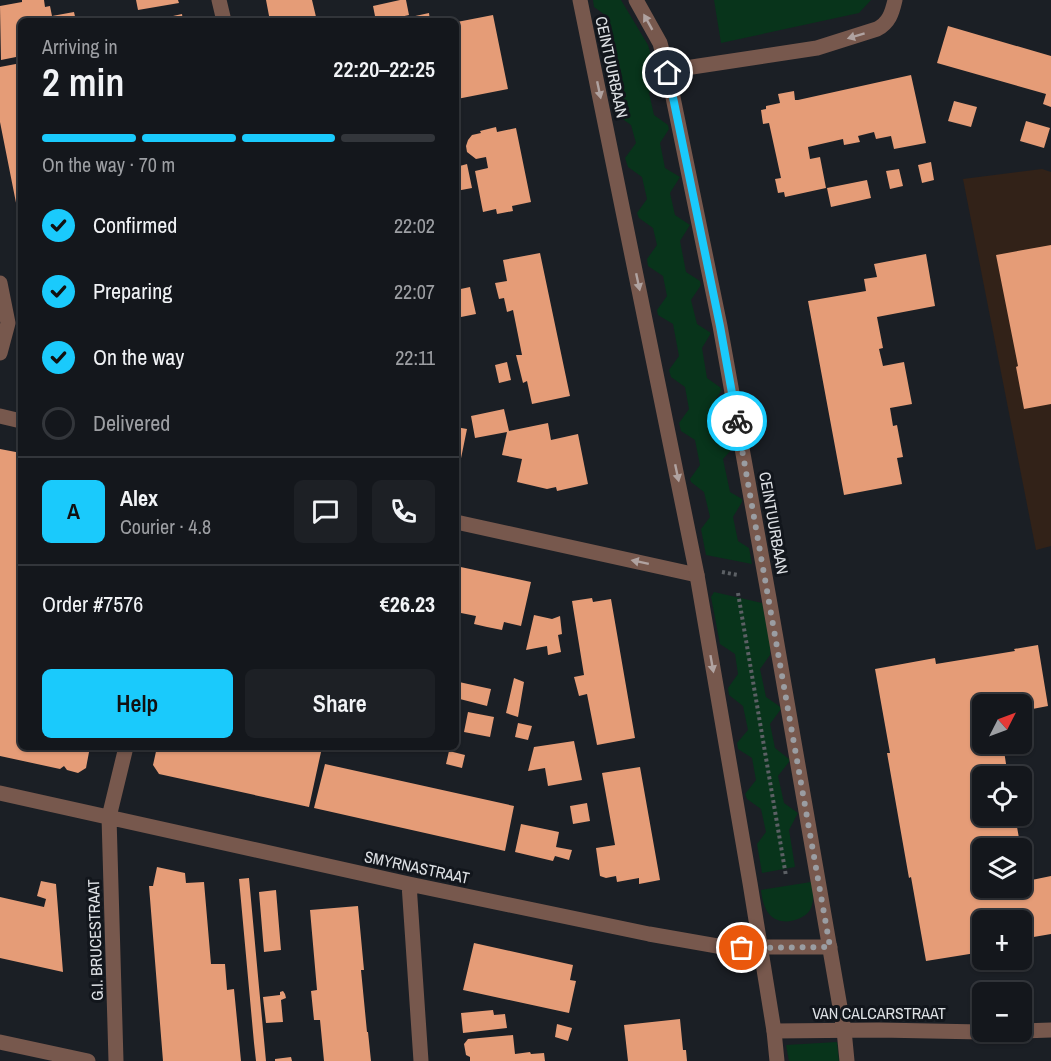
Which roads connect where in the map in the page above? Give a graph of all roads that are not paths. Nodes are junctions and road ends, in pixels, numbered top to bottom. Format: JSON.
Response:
{"nodes":[{"id":1,"x":219,"y":0,"type":"edge"},
{"id":2,"x":580,"y":0,"type":"edge"},
{"id":3,"x":636,"y":0,"type":"edge"},
{"id":4,"x":895,"y":0,"type":"edge"},
{"id":5,"x":223,"y":18,"type":"edge"},
{"id":6,"x":668,"y":73,"type":"junction"},
{"id":7,"x":0,"y":283,"type":"edge"},
{"id":8,"x":0,"y":353,"type":"edge"},
{"id":9,"x":0,"y":416,"type":"edge"},
{"id":10,"x":18,"y":421,"type":"edge"},
{"id":11,"x":459,"y":523,"type":"edge"},
{"id":12,"x":697,"y":575,"type":"junction"},
{"id":13,"x":125,"y":750,"type":"edge"},
{"id":14,"x":0,"y":793,"type":"edge"},
{"id":15,"x":109,"y":817,"type":"junction"},
{"id":16,"x":409,"y":884,"type":"junction"},
{"id":17,"x":830,"y":947,"type":"junction"},
{"id":18,"x":761,"y":948,"type":"junction"},
{"id":19,"x":844,"y":1030,"type":"junction"},
{"id":20,"x":1051,"y":1030,"type":"edge"},
{"id":21,"x":774,"y":1031,"type":"junction"},
{"id":22,"x":1032,"y":1031,"type":"edge"},
{"id":23,"x":972,"y":1032,"type":"edge"},
{"id":24,"x":0,"y":1042,"type":"edge"},
{"id":25,"x":88,"y":1061,"type":"edge"},
{"id":26,"x":116,"y":1061,"type":"edge"},
{"id":27,"x":421,"y":1061,"type":"edge"},
{"id":28,"x":777,"y":1061,"type":"edge"},
{"id":29,"x":847,"y":1061,"type":"edge"}],
"edges":[{"from":1,"to":5,"type":"street"},
{"from":2,"to":12,"type":"street","name":"CEINTUURBAAN","one_way":true},
{"from":6,"to":3,"type":"street","name":"CEINTUURBAAN","one_way":true},
{"from":4,"to":6,"type":"street","one_way":true},
{"from":6,"to":17,"type":"street","name":"CEINTUURBAAN"},
{"from":7,"to":8,"type":"street"},
{"from":9,"to":10,"type":"street"},
{"from":12,"to":11,"type":"street","one_way":true},
{"from":12,"to":18,"type":"street","name":"CEINTUURBAAN","one_way":true},
{"from":13,"to":15,"type":"street","name":"G.I. BRUCESTRAAT"},
{"from":14,"to":15,"type":"street","name":"SMYRNASTRAAT"},
{"from":15,"to":16,"type":"street","name":"SMYRNASTRAAT"},
{"from":15,"to":26,"type":"street","name":"G.I. BRUCESTRAAT"},
{"from":16,"to":18,"type":"street","name":"SMYRNASTRAAT"},
{"from":16,"to":27,"type":"street"},
{"from":17,"to":18,"type":"street","name":"SMYRNASTRAAT"},
{"from":17,"to":19,"type":"street","name":"CEINTUURBAAN"},
{"from":18,"to":21,"type":"street","name":"CEINTUURBAAN"},
{"from":19,"to":21,"type":"street","name":"VAN CALCARSTRAAT"},
{"from":19,"to":23,"type":"street","name":"VAN CALCARSTRAAT"},
{"from":19,"to":29,"type":"street","name":"CEINTUURBAAN"},
{"from":20,"to":22,"type":"street"},
{"from":21,"to":28,"type":"street","name":"CEINTUURBAAN"},
{"from":24,"to":25,"type":"street"}]}
